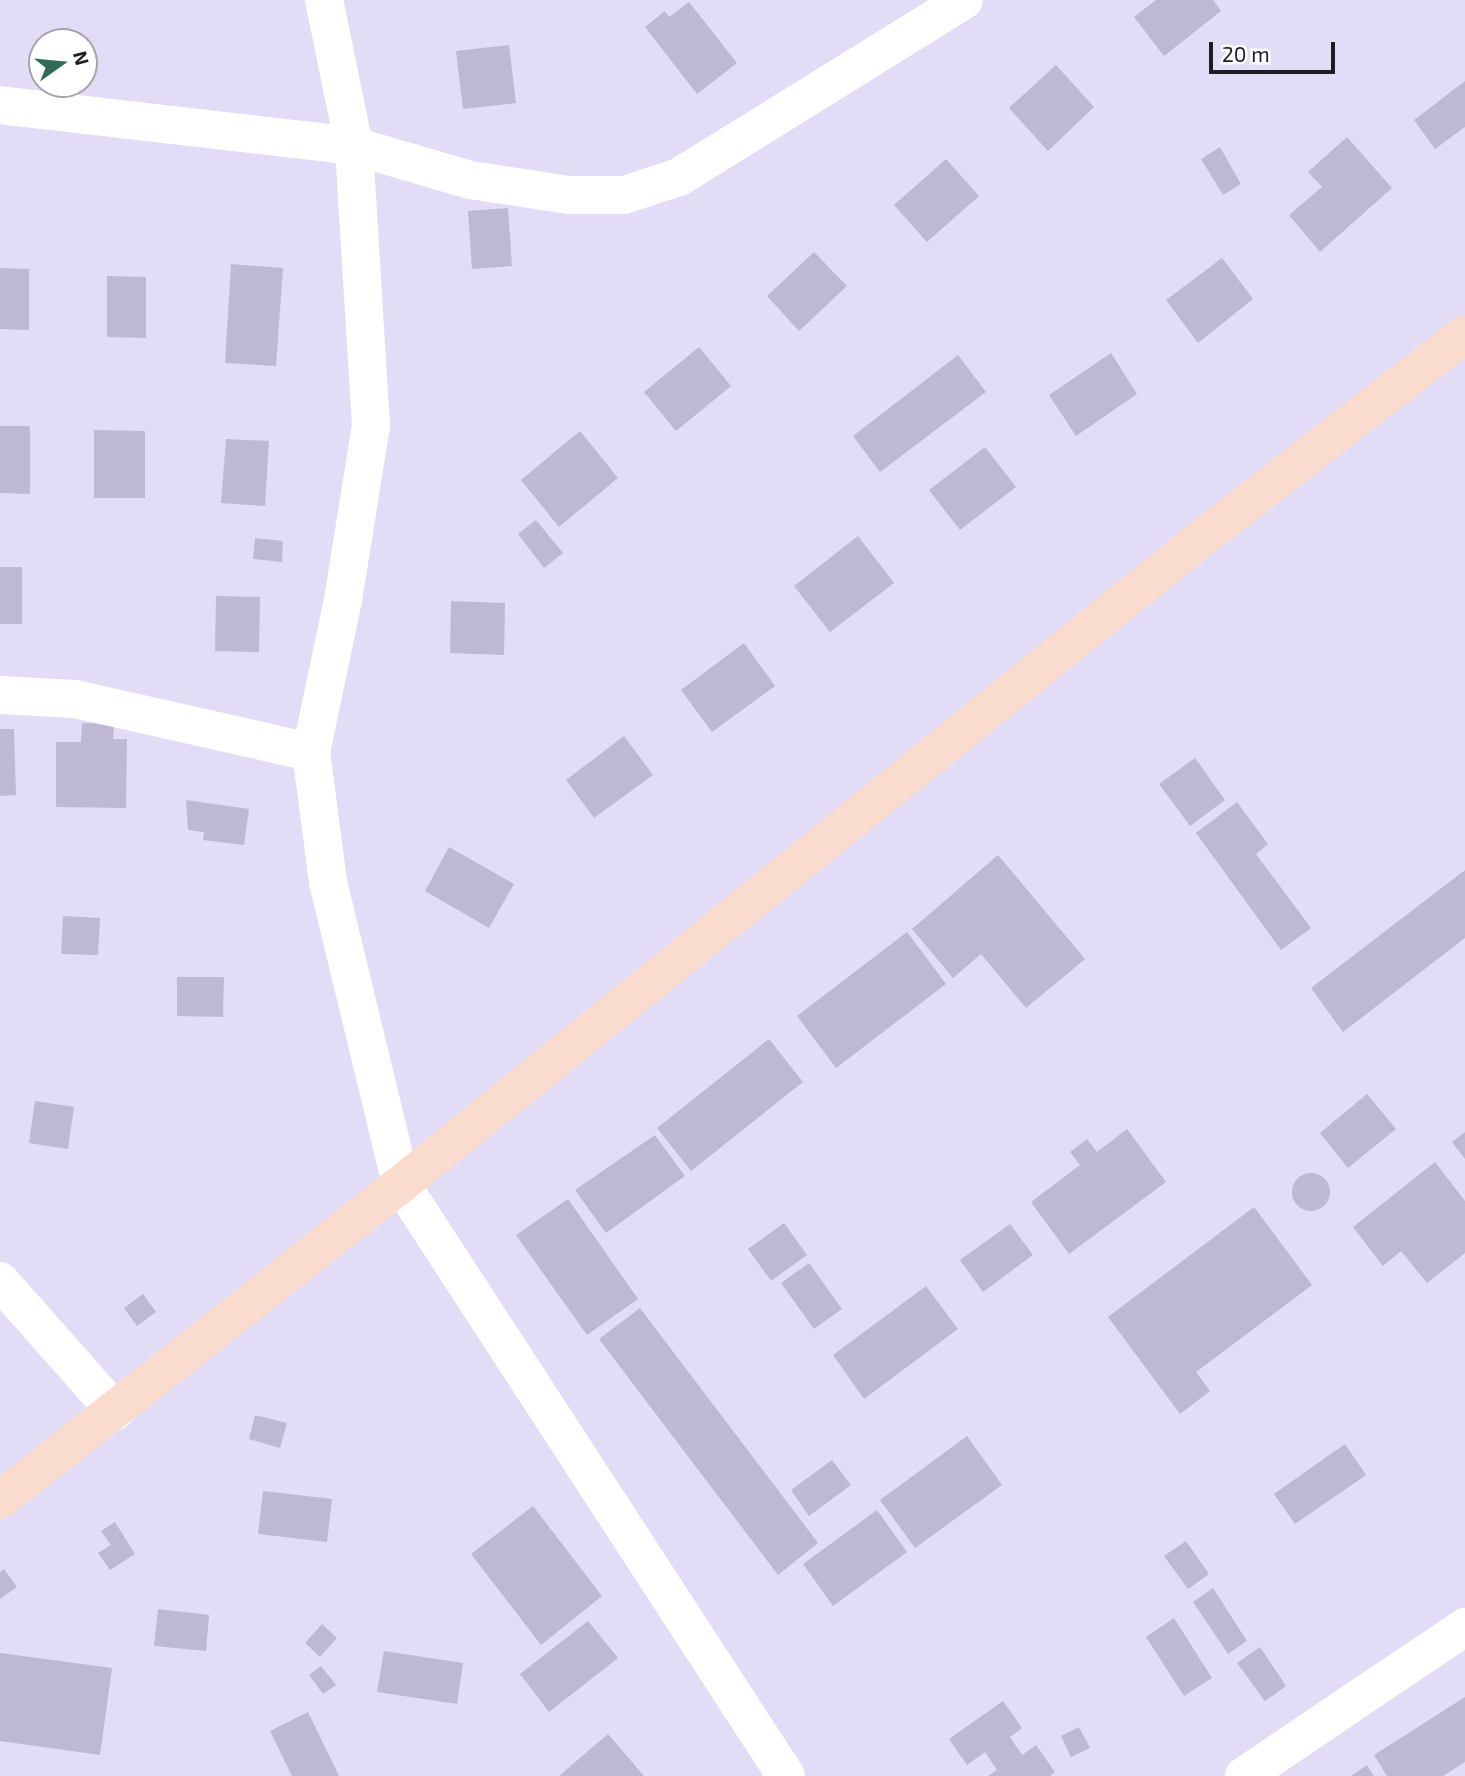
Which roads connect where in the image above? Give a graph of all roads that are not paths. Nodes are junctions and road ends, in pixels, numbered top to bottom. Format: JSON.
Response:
{"nodes":[{"id":1,"x":324,"y":0,"type":"edge"},
{"id":2,"x":964,"y":0,"type":"edge"},
{"id":3,"x":0,"y":105,"type":"edge"},
{"id":4,"x":354,"y":146,"type":"junction"},
{"id":5,"x":1465,"y":334,"type":"edge"},
{"id":6,"x":0,"y":695,"type":"edge"},
{"id":7,"x":311,"y":752,"type":"junction"},
{"id":8,"x":401,"y":1184,"type":"junction"},
{"id":9,"x":0,"y":1281,"type":"edge"},
{"id":10,"x":116,"y":1411,"type":"junction"},
{"id":11,"x":0,"y":1500,"type":"edge"},
{"id":12,"x":1465,"y":1627,"type":"edge"},
{"id":13,"x":786,"y":1776,"type":"edge"},
{"id":14,"x":1244,"y":1776,"type":"edge"}],
"edges":[{"from":1,"to":4,"type":"street"},
{"from":2,"to":4,"type":"street"},
{"from":3,"to":4,"type":"street"},
{"from":4,"to":7,"type":"street"},
{"from":5,"to":8,"type":"main road"},
{"from":6,"to":7,"type":"street"},
{"from":7,"to":8,"type":"street"},
{"from":8,"to":10,"type":"main road"},
{"from":8,"to":13,"type":"street"},
{"from":9,"to":10,"type":"street"},
{"from":10,"to":11,"type":"main road"},
{"from":12,"to":14,"type":"street"}]}
